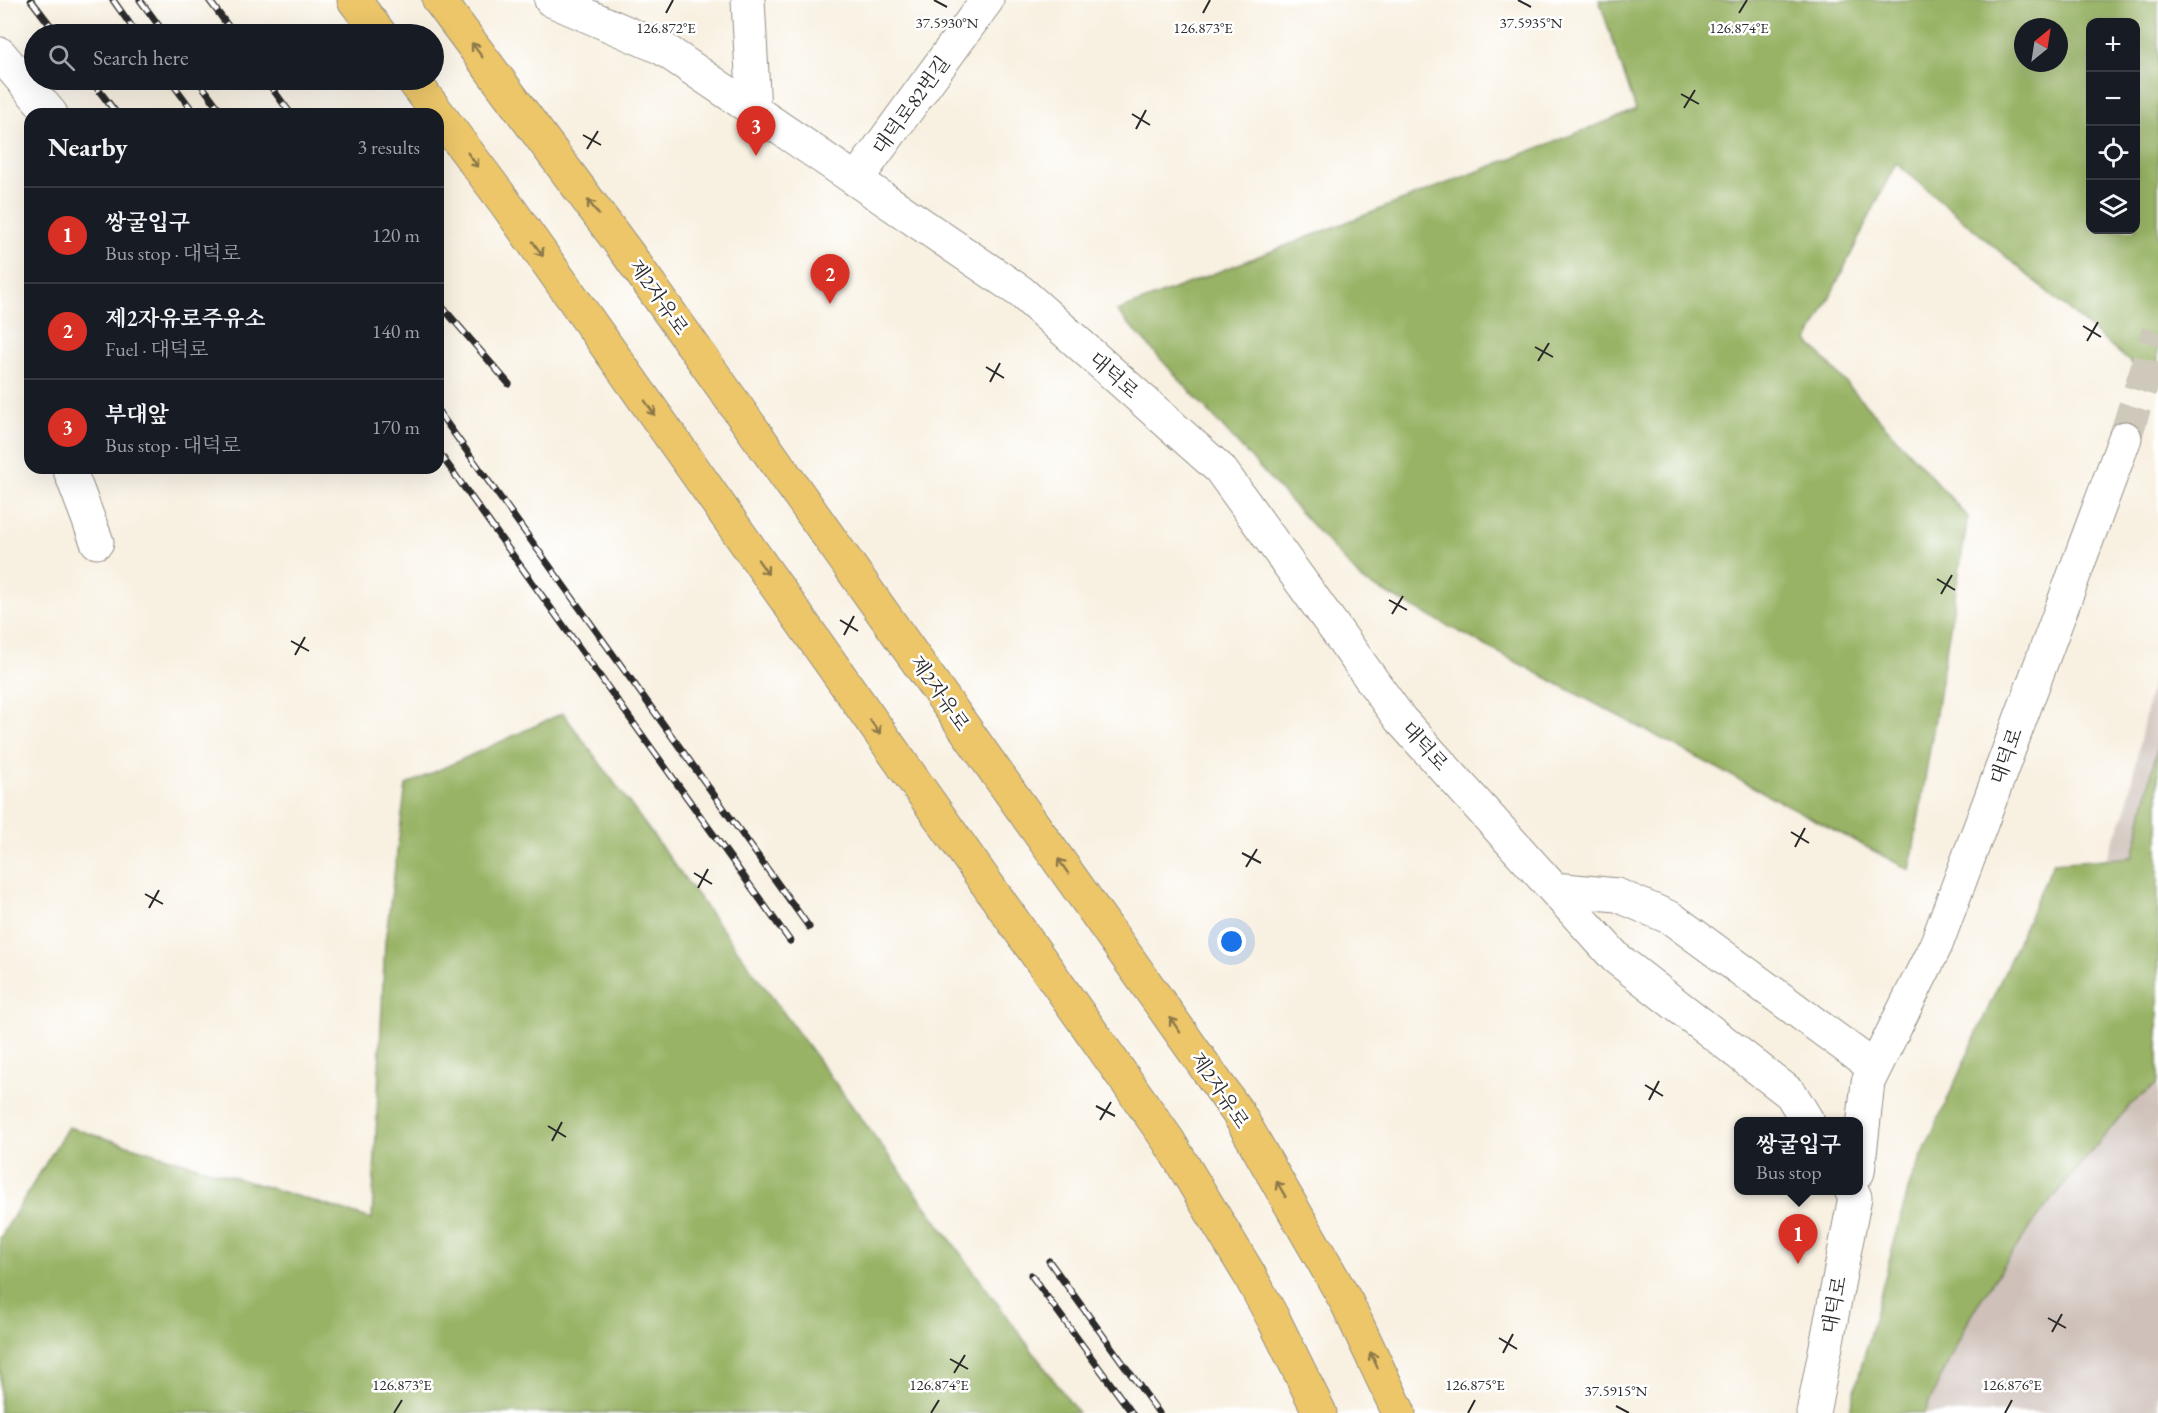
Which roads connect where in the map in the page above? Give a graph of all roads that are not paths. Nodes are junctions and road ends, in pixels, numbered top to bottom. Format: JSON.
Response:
{"nodes":[{"id":1,"x":354,"y":0,"type":"edge"},
{"id":2,"x":439,"y":0,"type":"edge"},
{"id":3,"x":551,"y":0,"type":"edge"},
{"id":4,"x":748,"y":0,"type":"edge"},
{"id":5,"x":987,"y":0,"type":"edge"},
{"id":6,"x":372,"y":24,"type":"edge"},
{"id":7,"x":0,"y":54,"type":"edge"},
{"id":8,"x":24,"y":82,"type":"edge"},
{"id":9,"x":31,"y":90,"type":"edge"},
{"id":10,"x":421,"y":90,"type":"edge"},
{"id":11,"x":46,"y":108,"type":"edge"},
{"id":12,"x":434,"y":108,"type":"edge"},
{"id":13,"x":754,"y":111,"type":"junction"},
{"id":14,"x":444,"y":121,"type":"edge"},
{"id":15,"x":856,"y":180,"type":"junction"},
{"id":16,"x":2125,"y":438,"type":"tunnel mouth"},
{"id":17,"x":71,"y":474,"type":"edge"},
{"id":18,"x":97,"y":542,"type":"dead end"},
{"id":19,"x":1554,"y":890,"type":"junction"},
{"id":20,"x":1875,"y":1068,"type":"junction"},
{"id":21,"x":1805,"y":1117,"type":"edge"},
{"id":22,"x":1863,"y":1122,"type":"edge"},
{"id":23,"x":1854,"y":1195,"type":"edge"},
{"id":24,"x":1320,"y":1413,"type":"edge"},
{"id":25,"x":1399,"y":1413,"type":"edge"},
{"id":26,"x":1814,"y":1413,"type":"edge"}],
"edges":[{"from":1,"to":6,"type":"highway"},
{"from":25,"to":2,"type":"highway","name":"제2자유로","one_way":true},
{"from":3,"to":13,"type":"street","name":"대덕로"},
{"from":4,"to":13,"type":"street"},
{"from":5,"to":15,"type":"street","name":"대덕로82번길"},
{"from":7,"to":8,"type":"street"},
{"from":9,"to":11,"type":"street"},
{"from":10,"to":12,"type":"highway","one_way":true},
{"from":13,"to":15,"type":"street","name":"대덕로"},
{"from":14,"to":24,"type":"highway","one_way":true},
{"from":15,"to":19,"type":"street","name":"대덕로"},
{"from":16,"to":20,"type":"street","name":"대덕로"},
{"from":17,"to":18,"type":"street"},
{"from":19,"to":20,"type":"street"},
{"from":19,"to":21,"type":"street","name":"대덕로"},
{"from":20,"to":22,"type":"street","name":"대덕로"},
{"from":23,"to":26,"type":"street","name":"대덕로"}]}
